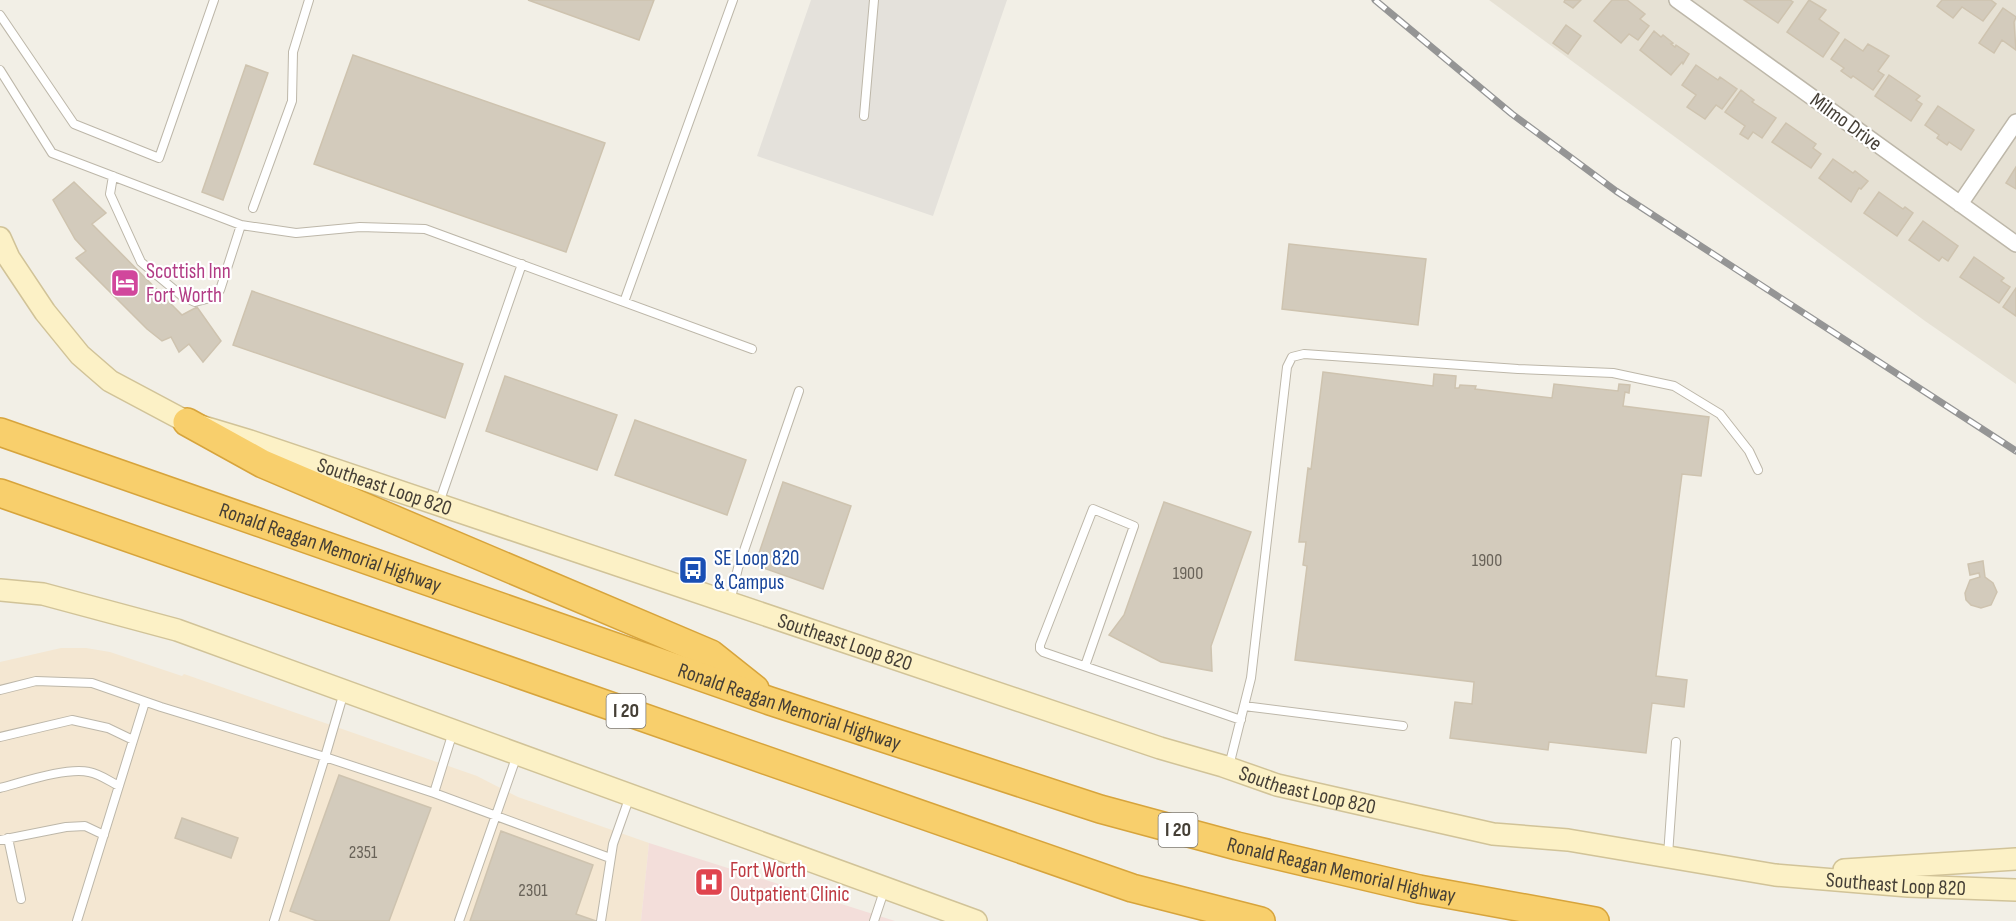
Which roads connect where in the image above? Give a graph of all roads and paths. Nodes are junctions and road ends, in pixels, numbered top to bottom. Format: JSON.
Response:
{"nodes":[{"id":1,"x":214,"y":0,"type":"edge"},
{"id":2,"x":309,"y":0,"type":"edge"},
{"id":3,"x":733,"y":0,"type":"edge"},
{"id":4,"x":874,"y":0,"type":"edge"},
{"id":5,"x":1677,"y":0,"type":"edge"},
{"id":6,"x":0,"y":15,"type":"edge"},
{"id":7,"x":0,"y":70,"type":"edge"},
{"id":8,"x":864,"y":116,"type":"dead end"},
{"id":9,"x":2016,"y":122,"type":"edge"},
{"id":10,"x":113,"y":176,"type":"junction"},
{"id":11,"x":1960,"y":204,"type":"junction"},
{"id":12,"x":253,"y":208,"type":"dead end"},
{"id":13,"x":241,"y":225,"type":"junction"},
{"id":14,"x":0,"y":238,"type":"edge"},
{"id":15,"x":2016,"y":244,"type":"edge"},
{"id":16,"x":522,"y":264,"type":"junction"},
{"id":17,"x":624,"y":302,"type":"junction"},
{"id":18,"x":752,"y":349,"type":"dead end"},
{"id":19,"x":799,"y":391,"type":"dead end"},
{"id":20,"x":188,"y":422,"type":"junction"},
{"id":21,"x":0,"y":432,"type":"edge"},
{"id":22,"x":1758,"y":470,"type":"dead end"},
{"id":23,"x":0,"y":493,"type":"edge"},
{"id":24,"x":438,"y":505,"type":"junction"},
{"id":25,"x":0,"y":590,"type":"edge"},
{"id":26,"x":730,"y":603,"type":"junction"},
{"id":27,"x":1085,"y":666,"type":"junction"},
{"id":28,"x":0,"y":690,"type":"edge"},
{"id":29,"x":344,"y":691,"type":"junction"},
{"id":30,"x":770,"y":701,"type":"junction"},
{"id":31,"x":145,"y":702,"type":"junction"},
{"id":32,"x":1244,"y":706,"type":"junction"},
{"id":33,"x":1241,"y":720,"type":"junction"},
{"id":34,"x":1403,"y":726,"type":"dead end"},
{"id":35,"x":454,"y":731,"type":"junction"},
{"id":36,"x":0,"y":737,"type":"edge"},
{"id":37,"x":133,"y":740,"type":"junction"},
{"id":38,"x":1676,"y":742,"type":"dead end"},
{"id":39,"x":518,"y":753,"type":"junction"},
{"id":40,"x":325,"y":757,"type":"junction"},
{"id":41,"x":1229,"y":768,"type":"junction"},
{"id":42,"x":119,"y":786,"type":"junction"},
{"id":43,"x":0,"y":788,"type":"edge"},
{"id":44,"x":434,"y":793,"type":"junction"},
{"id":45,"x":631,"y":795,"type":"junction"},
{"id":46,"x":495,"y":817,"type":"junction"},
{"id":47,"x":104,"y":835,"type":"junction"},
{"id":48,"x":4,"y":839,"type":"edge"},
{"id":49,"x":1667,"y":857,"type":"junction"},
{"id":50,"x":610,"y":858,"type":"junction"},
{"id":51,"x":2016,"y":859,"type":"edge"},
{"id":52,"x":1775,"y":875,"type":"junction"},
{"id":53,"x":885,"y":887,"type":"junction"},
{"id":54,"x":2016,"y":890,"type":"edge"},
{"id":55,"x":21,"y":899,"type":"dead end"},
{"id":56,"x":77,"y":921,"type":"edge"},
{"id":57,"x":274,"y":921,"type":"edge"},
{"id":58,"x":459,"y":921,"type":"edge"},
{"id":59,"x":601,"y":921,"type":"edge"},
{"id":60,"x":874,"y":921,"type":"edge"},
{"id":61,"x":976,"y":921,"type":"edge"},
{"id":62,"x":1261,"y":921,"type":"edge"},
{"id":63,"x":1595,"y":921,"type":"edge"}],
"edges":[{"from":1,"to":6,"type":"lane"},
{"from":2,"to":12,"type":"lane"},
{"from":3,"to":17,"type":"lane"},
{"from":4,"to":8,"type":"lane"},
{"from":5,"to":11,"type":"street","name":"Milmo Drive"},
{"from":7,"to":10,"type":"lane"},
{"from":9,"to":11,"type":"street"},
{"from":10,"to":13,"type":"lane"},
{"from":10,"to":13,"type":"lane"},
{"from":11,"to":15,"type":"street","name":"Milmo Drive"},
{"from":13,"to":16,"type":"lane"},
{"from":14,"to":20,"type":"main road","name":"Southeast Loop 820"},
{"from":16,"to":17,"type":"lane"},
{"from":16,"to":24,"type":"lane"},
{"from":17,"to":18,"type":"lane"},
{"from":19,"to":26,"type":"lane"},
{"from":20,"to":24,"type":"main road","name":"Southeast Loop 820"},
{"from":20,"to":30,"type":"highway"},
{"from":21,"to":30,"type":"highway","name":"Ronald Reagan Memorial Highway","number":"I 20"},
{"from":22,"to":32,"type":"lane"},
{"from":23,"to":62,"type":"highway","number":"I 20"},
{"from":24,"to":26,"type":"main road","name":"Southeast Loop 820"},
{"from":25,"to":29,"type":"main road"},
{"from":26,"to":41,"type":"main road","name":"Southeast Loop 820"},
{"from":27,"to":27,"type":"lane"},
{"from":27,"to":33,"type":"lane"},
{"from":28,"to":31,"type":"lane"},
{"from":29,"to":35,"type":"main road"},
{"from":29,"to":40,"type":"lane"},
{"from":30,"to":63,"type":"highway","name":"Ronald Reagan Memorial Highway","number":"I 20"},
{"from":31,"to":37,"type":"lane"},
{"from":31,"to":40,"type":"lane"},
{"from":32,"to":33,"type":"lane"},
{"from":32,"to":34,"type":"lane"},
{"from":33,"to":41,"type":"lane"},
{"from":35,"to":39,"type":"main road"},
{"from":35,"to":44,"type":"lane"},
{"from":36,"to":37,"type":"lane"},
{"from":37,"to":42,"type":"lane"},
{"from":38,"to":49,"type":"lane"},
{"from":39,"to":45,"type":"main road"},
{"from":39,"to":46,"type":"lane"},
{"from":40,"to":44,"type":"lane"},
{"from":40,"to":57,"type":"lane"},
{"from":41,"to":49,"type":"main road","name":"Southeast Loop 820"},
{"from":42,"to":43,"type":"lane"},
{"from":42,"to":47,"type":"lane"},
{"from":44,"to":46,"type":"lane"},
{"from":45,"to":50,"type":"lane"},
{"from":45,"to":53,"type":"main road"},
{"from":46,"to":50,"type":"lane"},
{"from":46,"to":58,"type":"lane"},
{"from":47,"to":48,"type":"lane"},
{"from":47,"to":56,"type":"lane"},
{"from":48,"to":55,"type":"lane"},
{"from":49,"to":52,"type":"main road","name":"Southeast Loop 820"},
{"from":50,"to":59,"type":"lane"},
{"from":51,"to":52,"type":"main road","name":"Southeast Loop 820"},
{"from":52,"to":54,"type":"main road","name":"Southeast Loop 820"},
{"from":53,"to":60,"type":"lane"},
{"from":53,"to":61,"type":"main road"}]}
